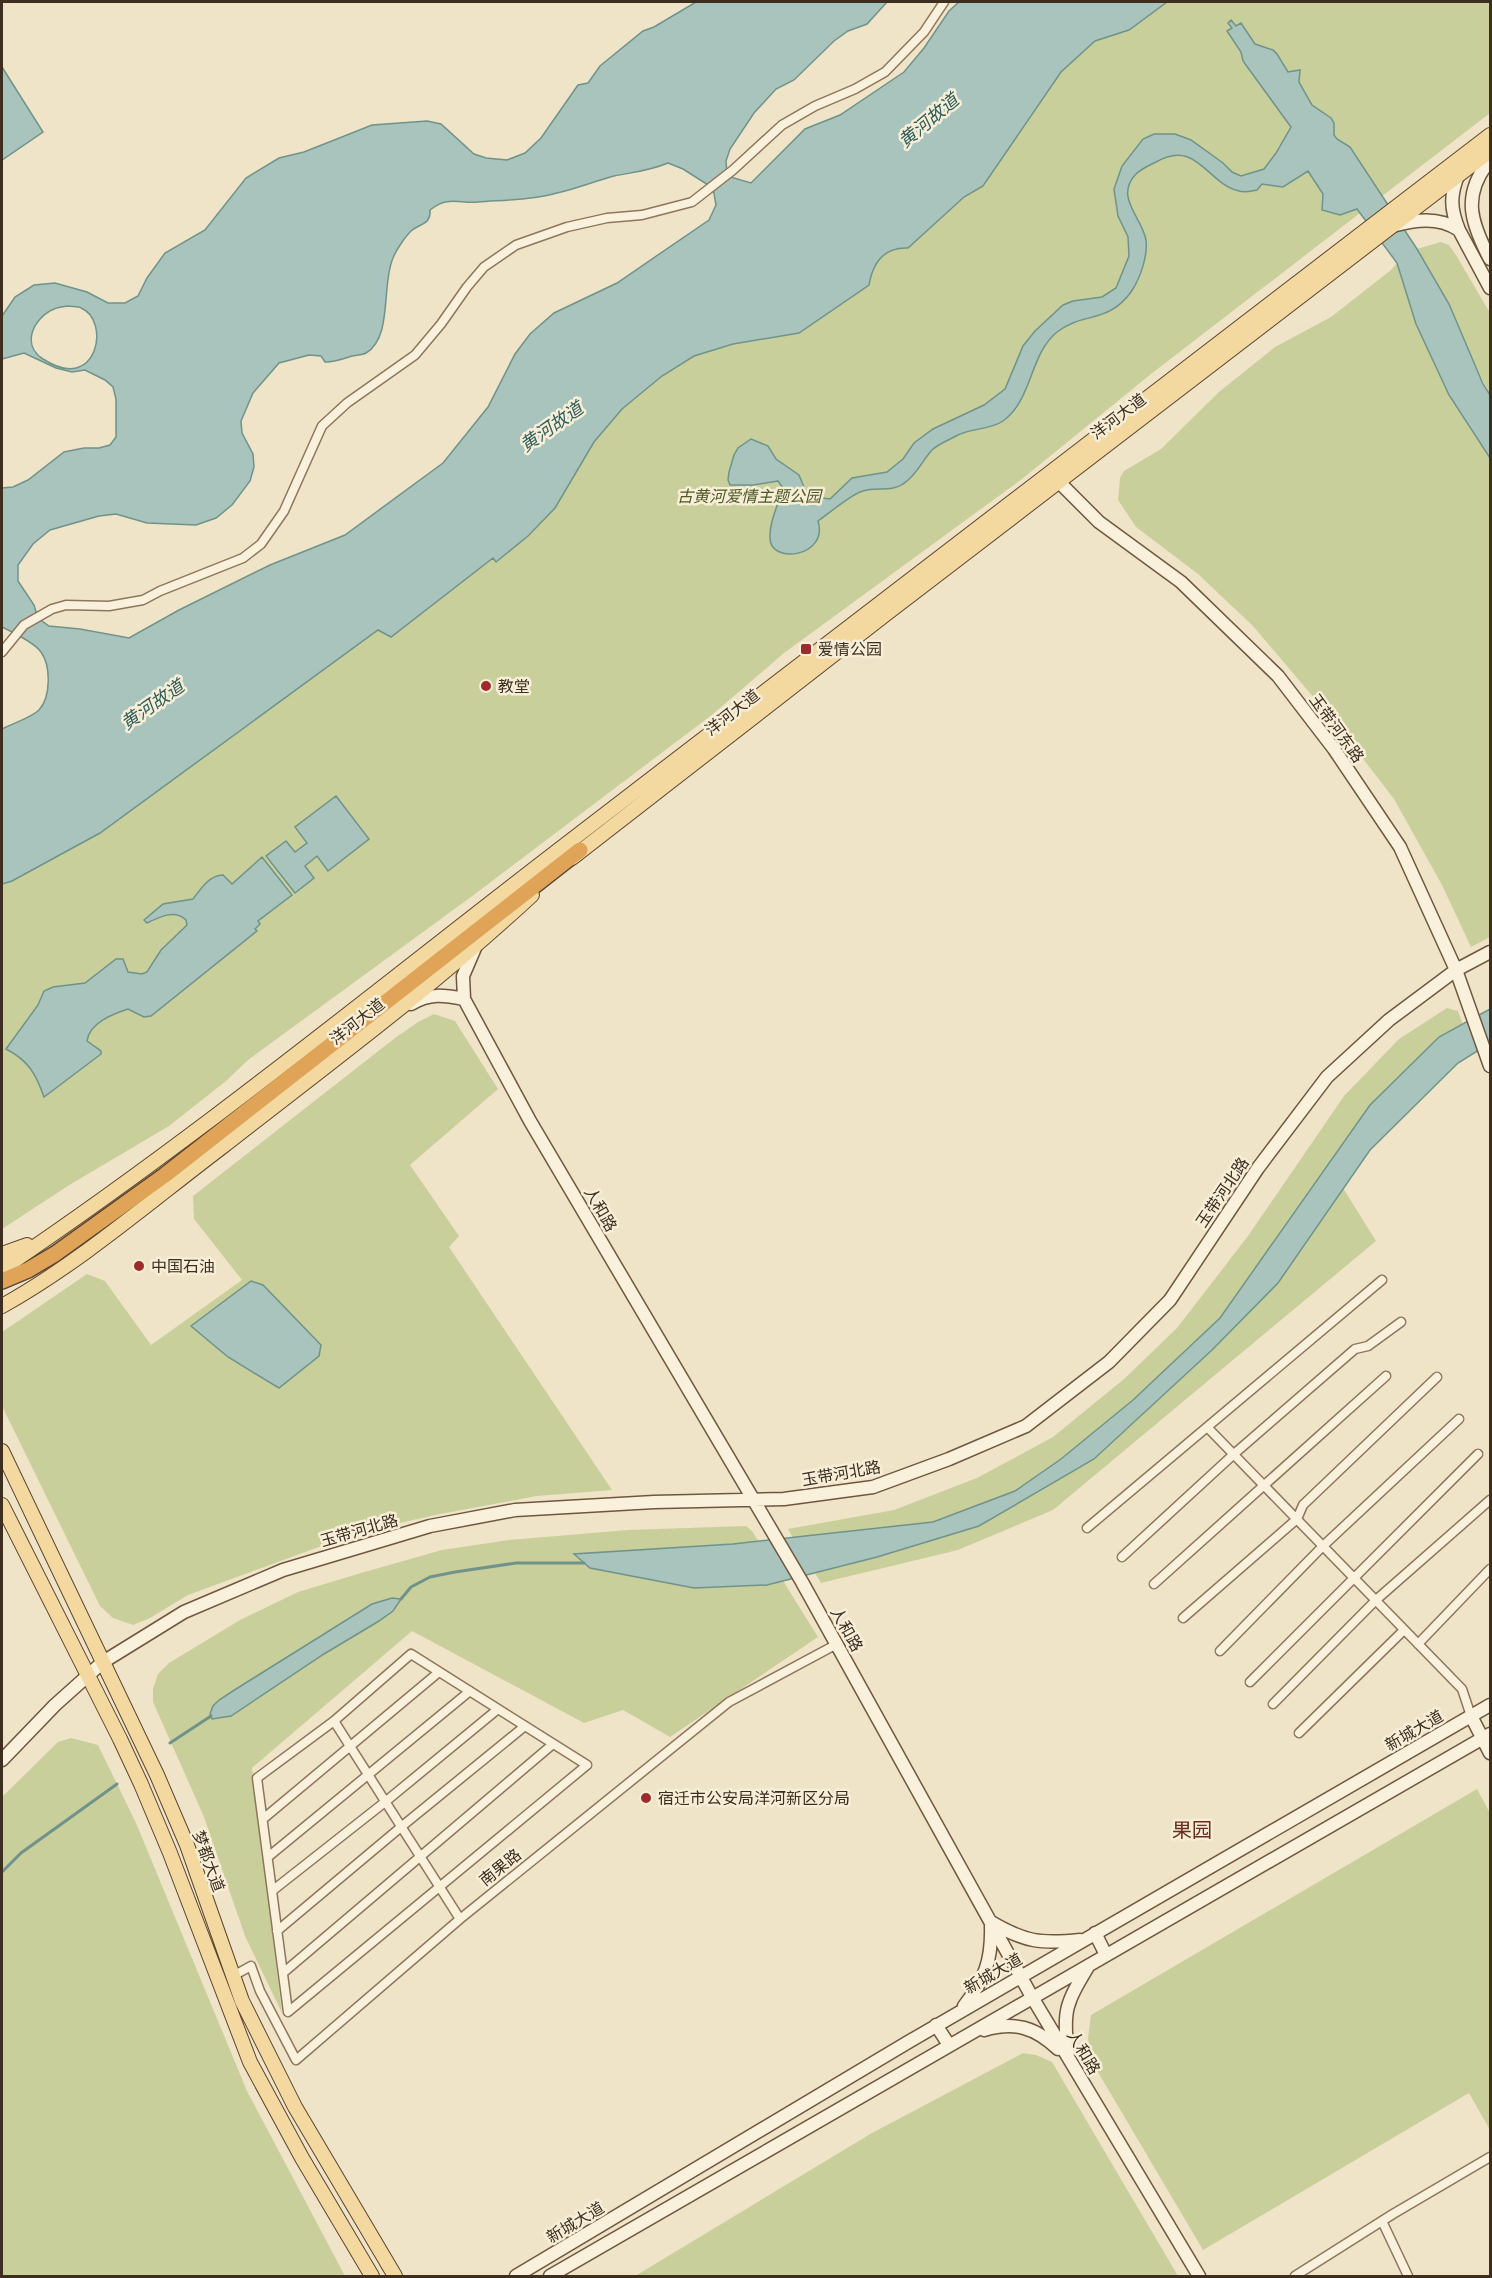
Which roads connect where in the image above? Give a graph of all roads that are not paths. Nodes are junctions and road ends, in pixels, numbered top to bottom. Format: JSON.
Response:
{"nodes":[{"id":1,"x":944,"y":2,"type":"edge"},
{"id":2,"x":1491,"y":135,"type":"edge"},
{"id":3,"x":1491,"y":151,"type":"edge"},
{"id":4,"x":1468,"y":153,"type":"junction"},
{"id":5,"x":1491,"y":160,"type":"edge"},
{"id":6,"x":1458,"y":176,"type":"junction"},
{"id":7,"x":1445,"y":185,"type":"junction"},
{"id":8,"x":1391,"y":226,"type":"junction"},
{"id":9,"x":1458,"y":230,"type":"junction"},
{"id":10,"x":1480,"y":240,"type":"junction"},
{"id":11,"x":1491,"y":259,"type":"edge"},
{"id":12,"x":1491,"y":288,"type":"edge"},
{"id":13,"x":1059,"y":482,"type":"junction"},
{"id":14,"x":2,"y":652,"type":"edge"},
{"id":15,"x":580,"y":850,"type":"joint"},
{"id":16,"x":475,"y":939,"type":"junction"},
{"id":17,"x":1491,"y":952,"type":"edge"},
{"id":18,"x":1456,"y":970,"type":"junction"},
{"id":19,"x":464,"y":999,"type":"junction"},
{"id":20,"x":394,"y":1013,"type":"junction"},
{"id":21,"x":1490,"y":1063,"type":"edge"},
{"id":22,"x":51,"y":1235,"type":"junction"},
{"id":23,"x":2,"y":1254,"type":"edge"},
{"id":24,"x":2,"y":1269,"type":"edge"},
{"id":25,"x":1382,"y":1280,"type":"dead end"},
{"id":26,"x":2,"y":1281,"type":"edge"},
{"id":27,"x":3,"y":1306,"type":"edge"},
{"id":28,"x":1401,"y":1322,"type":"dead end"},
{"id":29,"x":1386,"y":1376,"type":"dead end"},
{"id":30,"x":1437,"y":1377,"type":"dead end"},
{"id":31,"x":1459,"y":1419,"type":"dead end"},
{"id":32,"x":1208,"y":1428,"type":"junction"},
{"id":33,"x":2,"y":1451,"type":"edge"},
{"id":34,"x":1234,"y":1454,"type":"junction"},
{"id":35,"x":1478,"y":1454,"type":"dead end"},
{"id":36,"x":1264,"y":1486,"type":"junction"},
{"id":37,"x":753,"y":1500,"type":"junction"},
{"id":38,"x":1491,"y":1500,"type":"edge"},
{"id":39,"x":2,"y":1504,"type":"edge"},
{"id":40,"x":1297,"y":1519,"type":"junction"},
{"id":41,"x":1088,"y":1528,"type":"dead end"},
{"id":42,"x":1323,"y":1546,"type":"junction"},
{"id":43,"x":1122,"y":1557,"type":"dead end"},
{"id":44,"x":1491,"y":1569,"type":"edge"},
{"id":45,"x":1353,"y":1577,"type":"junction"},
{"id":46,"x":1154,"y":1584,"type":"dead end"},
{"id":47,"x":1376,"y":1600,"type":"junction"},
{"id":48,"x":1183,"y":1618,"type":"dead end"},
{"id":49,"x":1404,"y":1630,"type":"junction"},
{"id":50,"x":837,"y":1644,"type":"junction"},
{"id":51,"x":1418,"y":1644,"type":"junction"},
{"id":52,"x":1220,"y":1651,"type":"dead end"},
{"id":53,"x":103,"y":1662,"type":"junction"},
{"id":54,"x":439,"y":1672,"type":"junction"},
{"id":55,"x":88,"y":1675,"type":"junction"},
{"id":56,"x":1250,"y":1682,"type":"dead end"},
{"id":57,"x":470,"y":1691,"type":"junction"},
{"id":58,"x":1273,"y":1704,"type":"dead end"},
{"id":59,"x":1491,"y":1705,"type":"edge"},
{"id":60,"x":498,"y":1709,"type":"junction"},
{"id":61,"x":1471,"y":1716,"type":"junction"},
{"id":62,"x":334,"y":1721,"type":"junction"},
{"id":63,"x":525,"y":1726,"type":"junction"},
{"id":64,"x":1299,"y":1733,"type":"dead end"},
{"id":65,"x":1486,"y":1736,"type":"edge"},
{"id":66,"x":554,"y":1744,"type":"junction"},
{"id":67,"x":350,"y":1747,"type":"junction"},
{"id":68,"x":1491,"y":1753,"type":"edge"},
{"id":69,"x":2,"y":1760,"type":"edge"},
{"id":70,"x":367,"y":1774,"type":"junction"},
{"id":71,"x":385,"y":1802,"type":"junction"},
{"id":72,"x":263,"y":1819,"type":"junction"},
{"id":73,"x":401,"y":1827,"type":"junction"},
{"id":74,"x":268,"y":1857,"type":"junction"},
{"id":75,"x":420,"y":1858,"type":"junction"},
{"id":76,"x":440,"y":1888,"type":"junction"},
{"id":77,"x":272,"y":1891,"type":"junction"},
{"id":78,"x":460,"y":1918,"type":"junction"},
{"id":79,"x":990,"y":1922,"type":"junction"},
{"id":80,"x":277,"y":1931,"type":"junction"},
{"id":81,"x":1090,"y":1937,"type":"junction"},
{"id":82,"x":1106,"y":1954,"type":"junction"},
{"id":83,"x":1090,"y":1964,"type":"junction"},
{"id":84,"x":283,"y":1973,"type":"junction"},
{"id":85,"x":233,"y":1976,"type":"junction"},
{"id":86,"x":1021,"y":1976,"type":"junction"},
{"id":87,"x":1032,"y":1997,"type":"junction"},
{"id":88,"x":960,"y":2012,"type":"junction"},
{"id":89,"x":936,"y":2025,"type":"junction"},
{"id":90,"x":965,"y":2036,"type":"junction"},
{"id":91,"x":949,"y":2045,"type":"junction"},
{"id":92,"x":1070,"y":2060,"type":"junction"},
{"id":93,"x":1491,"y":2157,"type":"edge"},
{"id":94,"x":1382,"y":2221,"type":"junction"},
{"id":95,"x":372,"y":2277,"type":"edge"},
{"id":96,"x":395,"y":2277,"type":"edge"},
{"id":97,"x":516,"y":2277,"type":"edge"},
{"id":98,"x":550,"y":2277,"type":"edge"},
{"id":99,"x":1199,"y":2277,"type":"edge"},
{"id":100,"x":1295,"y":2277,"type":"edge"},
{"id":101,"x":1408,"y":2277,"type":"edge"}],
"edges":[{"from":1,"to":14,"type":"street"},
{"from":2,"to":4,"type":"main road","name":"洋河大道"},
{"from":3,"to":6,"type":"main road","name":"洋河大道"},
{"from":4,"to":6,"type":"street"},
{"from":4,"to":7,"type":"main road","name":"洋河大道"},
{"from":5,"to":10,"type":"street"},
{"from":6,"to":7,"type":"main road","name":"洋河大道"},
{"from":7,"to":8,"type":"main road","name":"洋河大道"},
{"from":7,"to":9,"type":"street"},
{"from":7,"to":10,"type":"street"},
{"from":7,"to":22,"type":"main road","name":"洋河大道"},
{"from":8,"to":9,"type":"street"},
{"from":8,"to":13,"type":"main road","name":"洋河大道"},
{"from":9,"to":12,"type":"street"},
{"from":10,"to":11,"type":"street"},
{"from":13,"to":15,"type":"main road","name":"洋河大道"},
{"from":13,"to":18,"type":"street","name":"玉带河东路"},
{"from":15,"to":16,"type":"highway"},
{"from":16,"to":19,"type":"street"},
{"from":16,"to":20,"type":"main road","name":"洋河大道"},
{"from":16,"to":26,"type":"highway"},
{"from":17,"to":18,"type":"street","name":"玉带河北路"},
{"from":18,"to":21,"type":"street","name":"玉带河东路"},
{"from":18,"to":37,"type":"street","name":"玉带河北路"},
{"from":19,"to":20,"type":"street"},
{"from":19,"to":37,"type":"street","name":"人和路"},
{"from":20,"to":27,"type":"main road","name":"洋河大道"},
{"from":22,"to":23,"type":"main road"},
{"from":22,"to":24,"type":"main road","name":"洋河大道"},
{"from":25,"to":32,"type":"street"},
{"from":28,"to":34,"type":"street"},
{"from":29,"to":36,"type":"street"},
{"from":30,"to":40,"type":"street"},
{"from":31,"to":42,"type":"street"},
{"from":32,"to":34,"type":"street"},
{"from":32,"to":41,"type":"street"},
{"from":33,"to":53,"type":"main road","name":"梦都大道"},
{"from":34,"to":36,"type":"street"},
{"from":34,"to":43,"type":"street"},
{"from":35,"to":45,"type":"street"},
{"from":36,"to":40,"type":"street"},
{"from":36,"to":46,"type":"street"},
{"from":37,"to":50,"type":"street","name":"人和路"},
{"from":37,"to":53,"type":"street","name":"玉带河北路"},
{"from":38,"to":47,"type":"street"},
{"from":39,"to":55,"type":"main road","name":"梦都大道"},
{"from":40,"to":42,"type":"street"},
{"from":40,"to":48,"type":"street"},
{"from":42,"to":45,"type":"street"},
{"from":42,"to":52,"type":"street"},
{"from":44,"to":51,"type":"street"},
{"from":45,"to":47,"type":"street"},
{"from":45,"to":56,"type":"street"},
{"from":47,"to":49,"type":"street"},
{"from":47,"to":58,"type":"street"},
{"from":49,"to":51,"type":"street"},
{"from":49,"to":64,"type":"street"},
{"from":50,"to":78,"type":"street","name":"南果路"},
{"from":50,"to":79,"type":"street","name":"人和路"},
{"from":51,"to":61,"type":"street"},
{"from":53,"to":55,"type":"street","name":"玉带河北路"},
{"from":53,"to":85,"type":"main road","name":"梦都大道"},
{"from":54,"to":57,"type":"street"},
{"from":54,"to":62,"type":"street"},
{"from":54,"to":67,"type":"street"},
{"from":55,"to":69,"type":"street","name":"玉带河北路"},
{"from":55,"to":95,"type":"main road","name":"梦都大道"},
{"from":57,"to":60,"type":"street"},
{"from":57,"to":70,"type":"street"},
{"from":59,"to":61,"type":"street","name":"新城大道"},
{"from":60,"to":63,"type":"street"},
{"from":60,"to":71,"type":"street"},
{"from":61,"to":65,"type":"street"},
{"from":61,"to":81,"type":"street","name":"新城大道"},
{"from":62,"to":67,"type":"street"},
{"from":62,"to":72,"type":"street"},
{"from":63,"to":66,"type":"street"},
{"from":63,"to":73,"type":"street"},
{"from":65,"to":68,"type":"street"},
{"from":65,"to":82,"type":"street","name":"新城大道"},
{"from":66,"to":75,"type":"street"},
{"from":66,"to":76,"type":"street"},
{"from":67,"to":70,"type":"street"},
{"from":67,"to":72,"type":"street"},
{"from":70,"to":71,"type":"street"},
{"from":70,"to":74,"type":"street"},
{"from":71,"to":73,"type":"street"},
{"from":71,"to":77,"type":"street"},
{"from":72,"to":74,"type":"street"},
{"from":73,"to":75,"type":"street"},
{"from":73,"to":80,"type":"street"},
{"from":74,"to":77,"type":"street"},
{"from":75,"to":76,"type":"street"},
{"from":75,"to":84,"type":"street"},
{"from":76,"to":78,"type":"street"},
{"from":76,"to":84,"type":"street"},
{"from":77,"to":80,"type":"street"},
{"from":78,"to":85,"type":"street","name":"南果路"},
{"from":79,"to":81,"type":"street"},
{"from":79,"to":86,"type":"street","name":"人和路"},
{"from":79,"to":88,"type":"street"},
{"from":80,"to":84,"type":"street"},
{"from":81,"to":82,"type":"street"},
{"from":81,"to":86,"type":"street","name":"新城大道"},
{"from":82,"to":83,"type":"street","name":"新城大道"},
{"from":83,"to":87,"type":"street","name":"新城大道"},
{"from":83,"to":92,"type":"street"},
{"from":85,"to":96,"type":"main road","name":"梦都大道"},
{"from":86,"to":87,"type":"street","name":"人和路"},
{"from":86,"to":88,"type":"street","name":"新城大道"},
{"from":87,"to":90,"type":"street","name":"新城大道"},
{"from":87,"to":92,"type":"street","name":"人和路"},
{"from":88,"to":89,"type":"street","name":"新城大道"},
{"from":89,"to":91,"type":"street"},
{"from":89,"to":97,"type":"street","name":"新城大道"},
{"from":90,"to":91,"type":"street","name":"新城大道"},
{"from":90,"to":92,"type":"street"},
{"from":91,"to":98,"type":"street","name":"新城大道"},
{"from":92,"to":99,"type":"street","name":"人和路"},
{"from":93,"to":94,"type":"street"},
{"from":94,"to":100,"type":"street"},
{"from":94,"to":101,"type":"street"}]}
